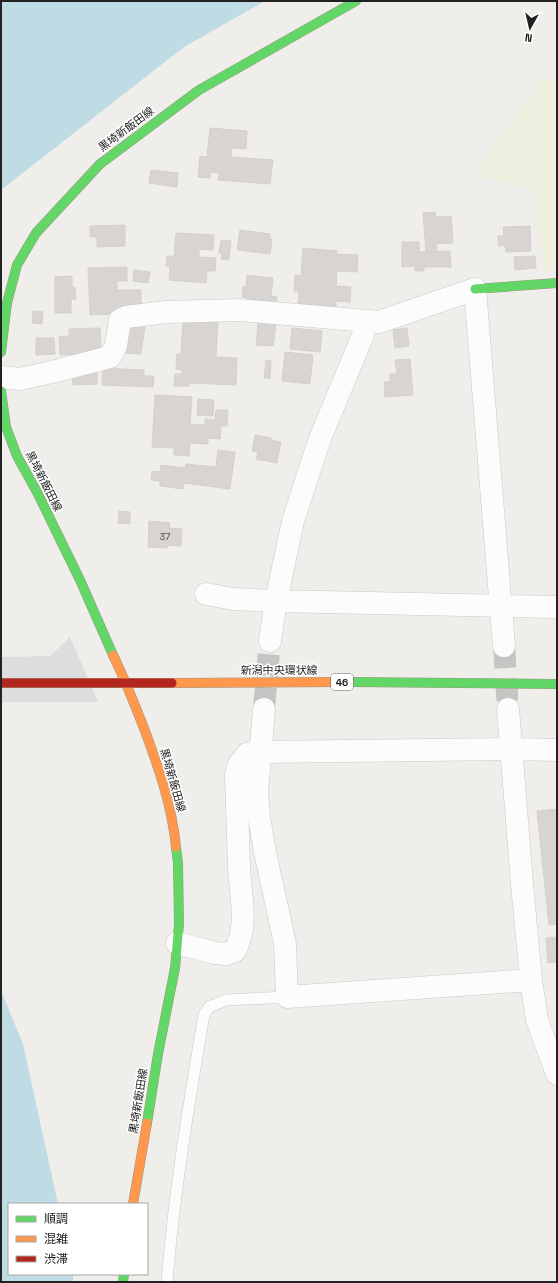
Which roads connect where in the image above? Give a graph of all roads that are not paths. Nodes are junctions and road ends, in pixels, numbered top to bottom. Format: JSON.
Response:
{"nodes":[{"id":1,"x":356,"y":1,"type":"edge"},
{"id":2,"x":557,"y":283,"type":"edge"},
{"id":3,"x":475,"y":290,"type":"junction"},
{"id":4,"x":366,"y":322,"type":"junction"},
{"id":5,"x":1,"y":352,"type":"edge"},
{"id":6,"x":1,"y":377,"type":"edge"},
{"id":7,"x":1,"y":391,"type":"edge"},
{"id":8,"x":206,"y":594,"type":"dead end"},
{"id":9,"x":276,"y":601,"type":"junction"},
{"id":10,"x":500,"y":607,"type":"junction"},
{"id":11,"x":557,"y":607,"type":"edge"},
{"id":12,"x":270,"y":641,"type":"tunnel mouth"},
{"id":13,"x":504,"y":646,"type":"tunnel mouth"},
{"id":14,"x":1,"y":683,"type":"edge"},
{"id":15,"x":127,"y":684,"type":"junction"},
{"id":16,"x":557,"y":684,"type":"edge"},
{"id":17,"x":264,"y":709,"type":"tunnel mouth"},
{"id":18,"x":508,"y":709,"type":"tunnel mouth"},
{"id":19,"x":512,"y":749,"type":"junction"},
{"id":20,"x":557,"y":750,"type":"edge"},
{"id":21,"x":261,"y":752,"type":"junction"},
{"id":22,"x":177,"y":943,"type":"junction"},
{"id":23,"x":531,"y":980,"type":"junction"},
{"id":24,"x":287,"y":997,"type":"junction"},
{"id":25,"x":557,"y":1074,"type":"edge"},
{"id":26,"x":134,"y":1203,"type":"edge"},
{"id":27,"x":167,"y":1282,"type":"edge"}],
"edges":[{"from":1,"to":5,"type":"main road","name":"黒埼新飯田線"},
{"from":2,"to":3,"type":"main road"},
{"from":3,"to":4,"type":"street"},
{"from":3,"to":10,"type":"street"},
{"from":4,"to":6,"type":"street"},
{"from":4,"to":9,"type":"street"},
{"from":7,"to":15,"type":"main road","name":"黒埼新飯田線"},
{"from":8,"to":9,"type":"street"},
{"from":9,"to":10,"type":"street"},
{"from":9,"to":12,"type":"street"},
{"from":10,"to":11,"type":"street"},
{"from":10,"to":13,"type":"street"},
{"from":14,"to":15,"type":"main road","name":"新潟中央環状線","number":"46"},
{"from":15,"to":16,"type":"main road","name":"新潟中央環状線","number":"46"},
{"from":15,"to":22,"type":"main road","name":"黒埼新飯田線"},
{"from":17,"to":21,"type":"street"},
{"from":18,"to":19,"type":"street"},
{"from":19,"to":20,"type":"street"},
{"from":19,"to":21,"type":"street"},
{"from":19,"to":23,"type":"street"},
{"from":21,"to":22,"type":"street"},
{"from":21,"to":24,"type":"street"},
{"from":22,"to":26,"type":"main road","name":"黒埼新飯田線"},
{"from":23,"to":24,"type":"street"},
{"from":23,"to":25,"type":"street"},
{"from":24,"to":27,"type":"lane"}]}
